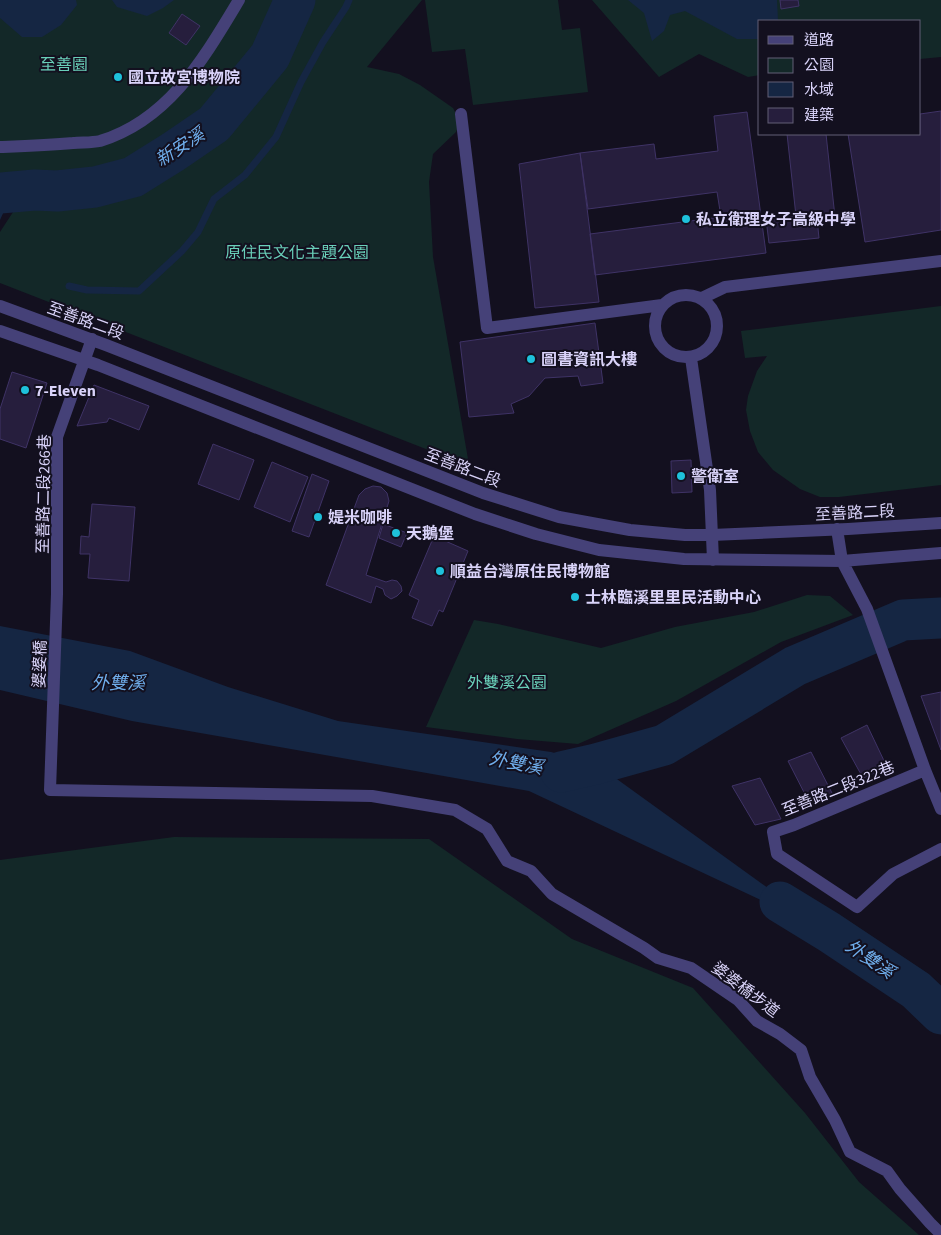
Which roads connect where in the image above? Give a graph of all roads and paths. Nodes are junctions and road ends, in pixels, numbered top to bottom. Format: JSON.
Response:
{"nodes":[{"id":1,"x":239,"y":0,"type":"edge"},
{"id":2,"x":461,"y":114,"type":"dead end"},
{"id":3,"x":0,"y":147,"type":"edge"},
{"id":4,"x":941,"y":261,"type":"edge"},
{"id":5,"x":702,"y":298,"type":"junction"},
{"id":6,"x":662,"y":305,"type":"junction"},
{"id":7,"x":0,"y":306,"type":"edge"},
{"id":8,"x":0,"y":331,"type":"edge"},
{"id":9,"x":92,"y":340,"type":"junction"},
{"id":10,"x":691,"y":358,"type":"junction"},
{"id":11,"x":85,"y":360,"type":"junction"},
{"id":12,"x":941,"y":523,"type":"edge"},
{"id":13,"x":837,"y":529,"type":"junction"},
{"id":14,"x":712,"y":535,"type":"junction"},
{"id":15,"x":941,"y":553,"type":"edge"},
{"id":16,"x":714,"y":560,"type":"junction"},
{"id":17,"x":842,"y":561,"type":"junction"},
{"id":18,"x":57,"y":594,"type":"joint"},
{"id":19,"x":925,"y":770,"type":"junction"},
{"id":20,"x":941,"y":809,"type":"edge"},
{"id":21,"x":455,"y":810,"type":"joint"},
{"id":22,"x":941,"y":849,"type":"edge"},
{"id":23,"x":941,"y":1234,"type":"edge"}],
"edges":[{"from":1,"to":3,"type":"street"},
{"from":2,"to":6,"type":"street"},
{"from":4,"to":5,"type":"street"},
{"from":5,"to":6,"type":"street"},
{"from":5,"to":10,"type":"street"},
{"from":6,"to":10,"type":"street"},
{"from":7,"to":9,"type":"street","name":"至善路二段"},
{"from":8,"to":11,"type":"street"},
{"from":9,"to":11,"type":"street","name":"至善路二段266巷"},
{"from":9,"to":14,"type":"street","name":"至善路二段"},
{"from":10,"to":14,"type":"street"},
{"from":11,"to":16,"type":"street"},
{"from":11,"to":18,"type":"street","name":"至善路二段266巷"},
{"from":12,"to":13,"type":"street","name":"至善路二段"},
{"from":13,"to":14,"type":"street","name":"至善路二段"},
{"from":13,"to":17,"type":"street"},
{"from":14,"to":16,"type":"street"},
{"from":15,"to":17,"type":"street"},
{"from":16,"to":17,"type":"street"},
{"from":17,"to":19,"type":"street"},
{"from":18,"to":21,"type":"street","name":"婆婆橋"},
{"from":19,"to":20,"type":"street"},
{"from":19,"to":22,"type":"street","name":"至善路二段322巷"},
{"from":21,"to":23,"type":"street","name":"婆婆橋步道"}]}
